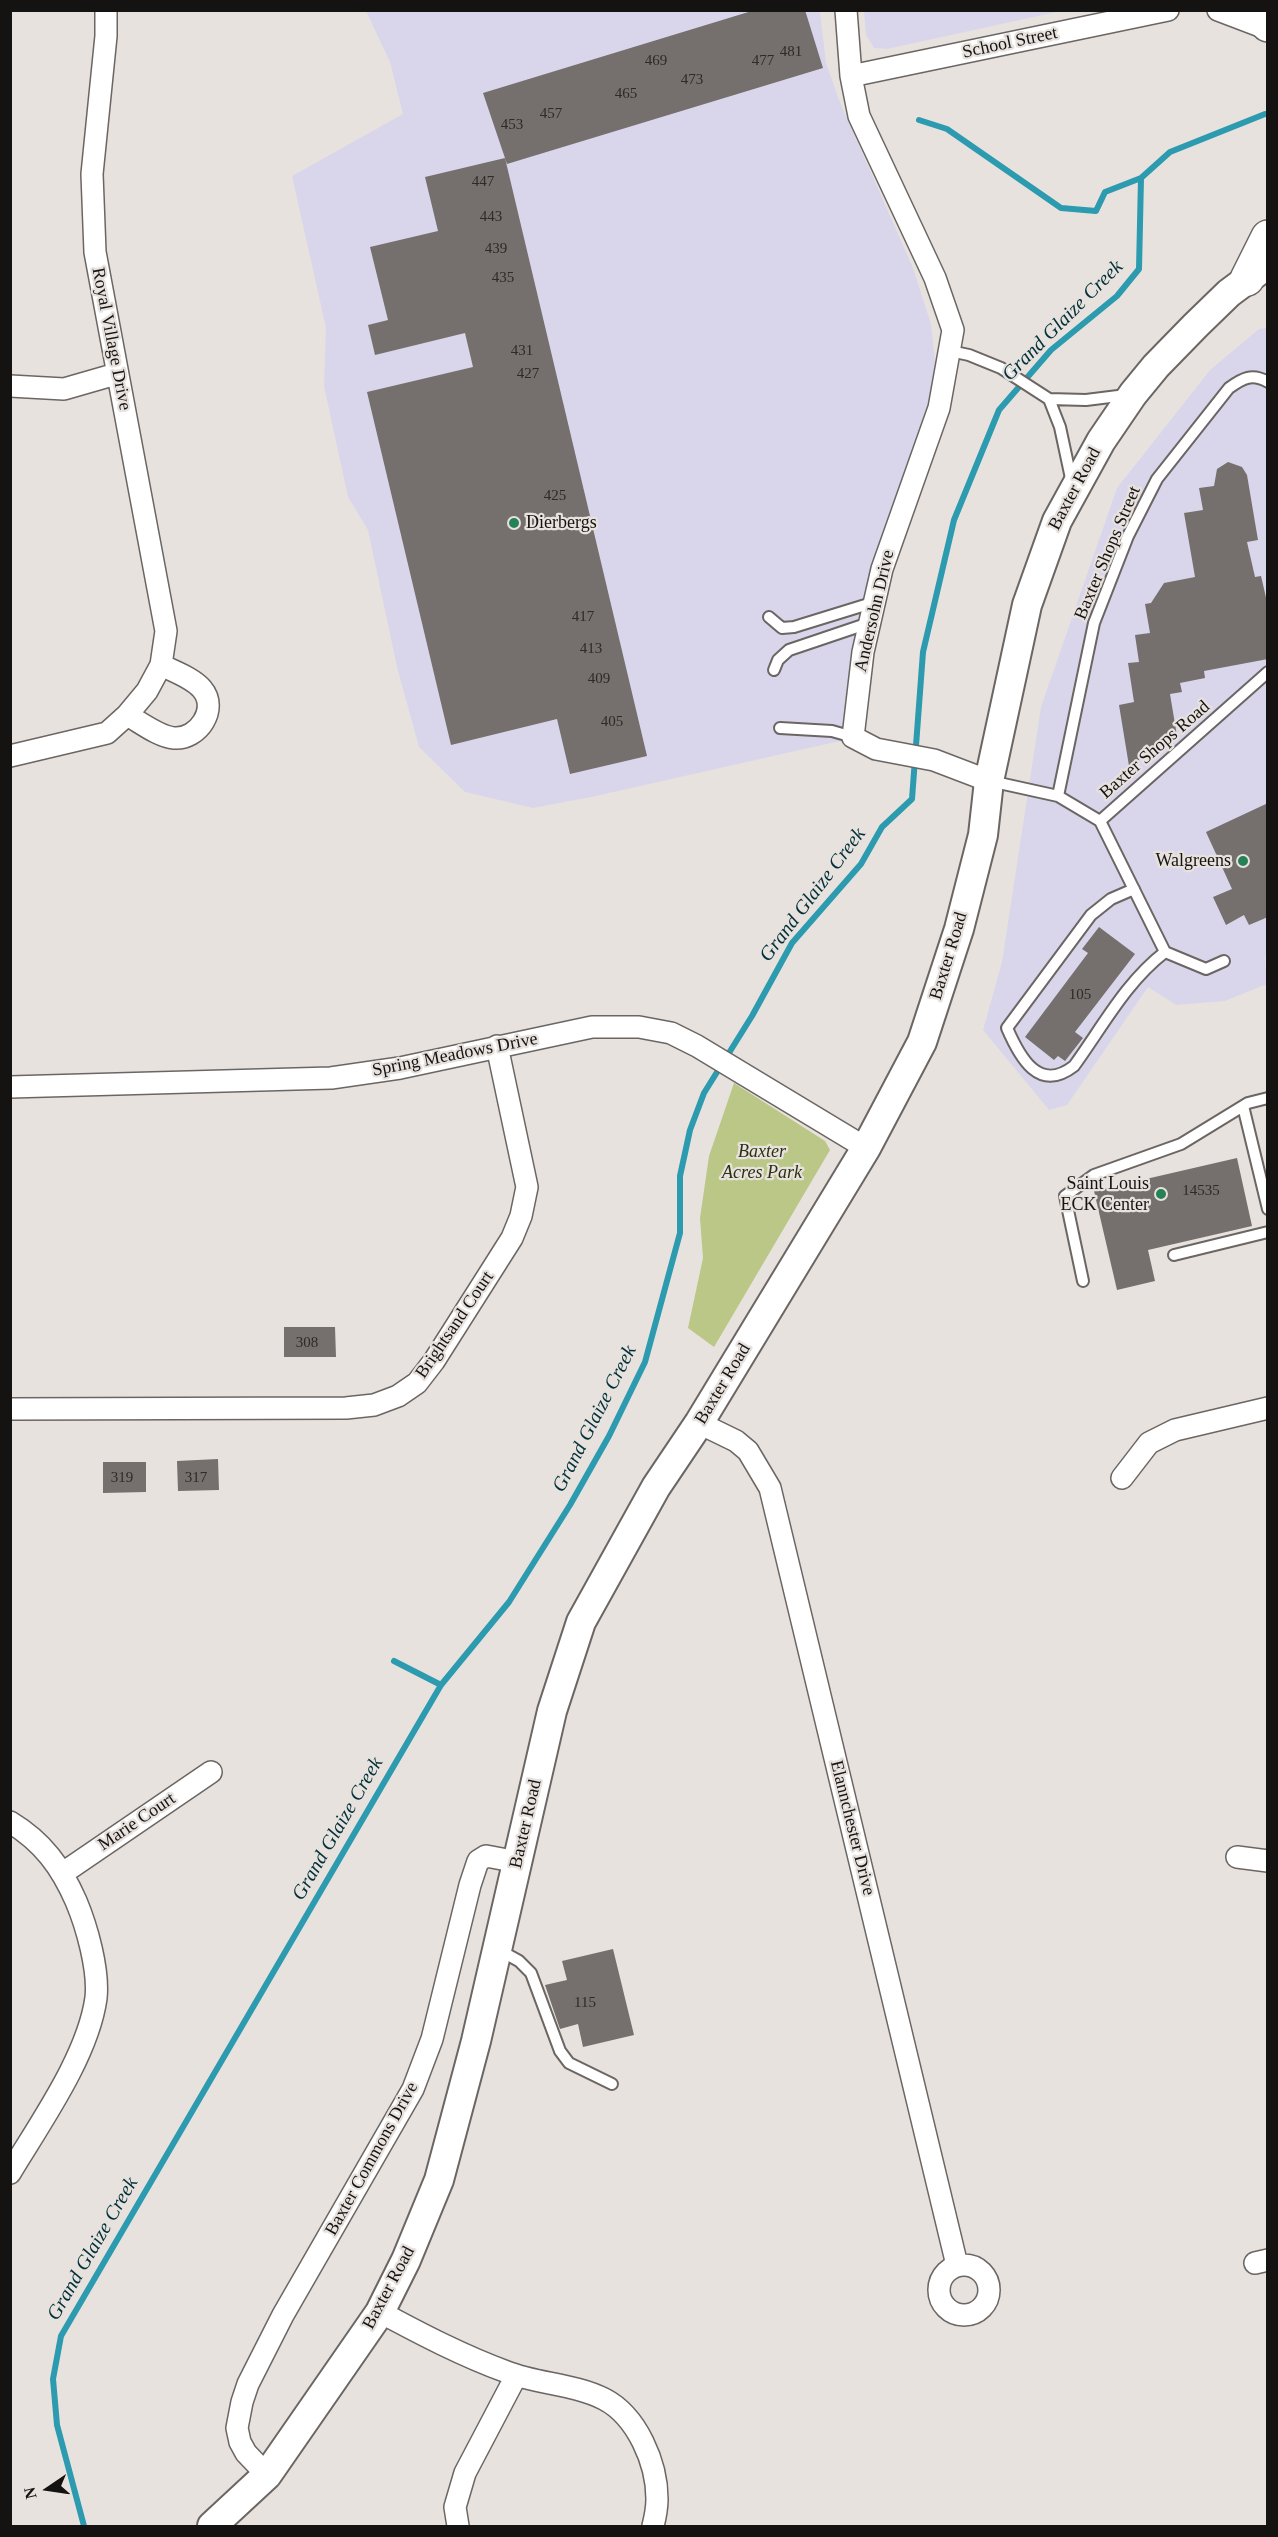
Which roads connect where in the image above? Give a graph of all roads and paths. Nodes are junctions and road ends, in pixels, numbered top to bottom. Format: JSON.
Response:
{"nodes":[{"id":1,"x":106,"y":10,"type":"edge"},
{"id":2,"x":846,"y":10,"type":"edge"},
{"id":3,"x":1168,"y":10,"type":"edge"},
{"id":4,"x":1218,"y":10,"type":"edge"},
{"id":5,"x":1264,"y":10,"type":"edge"},
{"id":6,"x":1113,"y":16,"type":"edge"},
{"id":7,"x":1268,"y":27,"type":"edge"},
{"id":8,"x":851,"y":76,"type":"junction"},
{"id":9,"x":1268,"y":237,"type":"edge"},
{"id":10,"x":1253,"y":281,"type":"edge"},
{"id":11,"x":950,"y":351,"type":"junction"},
{"id":12,"x":117,"y":374,"type":"junction"},
{"id":13,"x":1268,"y":382,"type":"edge"},
{"id":14,"x":10,"y":386,"type":"edge"},
{"id":15,"x":1133,"y":394,"type":"junction"},
{"id":16,"x":1049,"y":399,"type":"junction"},
{"id":17,"x":1073,"y":488,"type":"junction"},
{"id":18,"x":875,"y":602,"type":"junction"},
{"id":19,"x":769,"y":617,"type":"dead end"},
{"id":20,"x":870,"y":623,"type":"junction"},
{"id":21,"x":161,"y":665,"type":"junction"},
{"id":22,"x":774,"y":670,"type":"dead end"},
{"id":23,"x":1268,"y":672,"type":"edge"},
{"id":24,"x":127,"y":715,"type":"junction"},
{"id":25,"x":780,"y":728,"type":"dead end"},
{"id":26,"x":853,"y":736,"type":"junction"},
{"id":27,"x":10,"y":756,"type":"edge"},
{"id":28,"x":989,"y":781,"type":"junction"},
{"id":29,"x":1058,"y":796,"type":"junction"},
{"id":30,"x":1100,"y":821,"type":"junction"},
{"id":31,"x":1134,"y":889,"type":"junction"},
{"id":32,"x":1165,"y":952,"type":"junction"},
{"id":33,"x":1224,"y":961,"type":"dead end"},
{"id":34,"x":497,"y":1046,"type":"junction"},
{"id":35,"x":10,"y":1088,"type":"edge"},
{"id":36,"x":1268,"y":1098,"type":"edge"},
{"id":37,"x":1244,"y":1106,"type":"junction"},
{"id":38,"x":866,"y":1148,"type":"junction"},
{"id":39,"x":1268,"y":1209,"type":"edge"},
{"id":40,"x":1268,"y":1232,"type":"edge"},
{"id":41,"x":1174,"y":1255,"type":"dead end"},
{"id":42,"x":1083,"y":1281,"type":"dead end"},
{"id":43,"x":1268,"y":1408,"type":"edge"},
{"id":44,"x":10,"y":1409,"type":"edge"},
{"id":45,"x":699,"y":1423,"type":"junction"},
{"id":46,"x":1122,"y":1478,"type":"dead end"},
{"id":47,"x":211,"y":1772,"type":"dead end"},
{"id":48,"x":10,"y":1822,"type":"edge"},
{"id":49,"x":1237,"y":1857,"type":"dead end"},
{"id":50,"x":1268,"y":1861,"type":"edge"},
{"id":51,"x":518,"y":1862,"type":"junction"},
{"id":52,"x":63,"y":1873,"type":"junction"},
{"id":53,"x":497,"y":1949,"type":"junction"},
{"id":54,"x":612,"y":2084,"type":"dead end"},
{"id":55,"x":10,"y":2174,"type":"edge"},
{"id":56,"x":957,"y":2265,"type":"dead end"},
{"id":57,"x":380,"y":2312,"type":"junction"},
{"id":58,"x":516,"y":2376,"type":"junction"},
{"id":59,"x":267,"y":2475,"type":"junction"},
{"id":60,"x":212,"y":2526,"type":"edge"},
{"id":61,"x":458,"y":2526,"type":"edge"},
{"id":62,"x":653,"y":2526,"type":"edge"}],
"edges":[{"from":1,"to":12,"type":"street","name":"Royal Village Drive"},
{"from":2,"to":8,"type":"street","name":"Andersohn Drive"},
{"from":3,"to":6,"type":"street","name":"School Street"},
{"from":4,"to":7,"type":"street"},
{"from":5,"to":7,"type":"highway"},
{"from":6,"to":8,"type":"street","name":"School Street"},
{"from":8,"to":11,"type":"street","name":"Andersohn Drive"},
{"from":9,"to":10,"type":"highway"},
{"from":10,"to":15,"type":"main road","name":"Baxter Road"},
{"from":11,"to":16,"type":"lane"},
{"from":11,"to":18,"type":"street","name":"Andersohn Drive"},
{"from":12,"to":14,"type":"street"},
{"from":12,"to":21,"type":"street","name":"Royal Village Drive"},
{"from":13,"to":29,"type":"lane","name":"Baxter Shops Street"},
{"from":15,"to":16,"type":"lane"},
{"from":15,"to":17,"type":"main road","name":"Baxter Road"},
{"from":16,"to":17,"type":"lane"},
{"from":17,"to":28,"type":"main road","name":"Baxter Road"},
{"from":18,"to":19,"type":"lane"},
{"from":18,"to":20,"type":"street","name":"Andersohn Drive"},
{"from":20,"to":22,"type":"lane"},
{"from":20,"to":26,"type":"street","name":"Andersohn Drive"},
{"from":21,"to":24,"type":"street","name":"Royal Village Drive"},
{"from":21,"to":24,"type":"street"},
{"from":23,"to":30,"type":"lane","name":"Baxter Shops Road"},
{"from":24,"to":27,"type":"street","name":"Royal Village Drive"},
{"from":25,"to":26,"type":"lane"},
{"from":26,"to":28,"type":"street"},
{"from":28,"to":29,"type":"lane","name":"Baxter Shops Road"},
{"from":28,"to":38,"type":"main road","name":"Baxter Road"},
{"from":29,"to":30,"type":"lane","name":"Baxter Shops Road"},
{"from":30,"to":31,"type":"lane"},
{"from":31,"to":32,"type":"lane"},
{"from":31,"to":32,"type":"lane"},
{"from":32,"to":33,"type":"lane"},
{"from":34,"to":35,"type":"street","name":"Spring Meadows Drive"},
{"from":34,"to":38,"type":"street","name":"Spring Meadows Drive"},
{"from":34,"to":44,"type":"street","name":"Brightsand Court"},
{"from":36,"to":37,"type":"lane"},
{"from":37,"to":39,"type":"lane"},
{"from":37,"to":42,"type":"lane"},
{"from":38,"to":45,"type":"main road","name":"Baxter Road"},
{"from":40,"to":41,"type":"lane"},
{"from":43,"to":46,"type":"street"},
{"from":45,"to":51,"type":"main road","name":"Baxter Road"},
{"from":45,"to":56,"type":"street","name":"Elannchester Drive"},
{"from":47,"to":52,"type":"street","name":"Marie Court"},
{"from":48,"to":52,"type":"street"},
{"from":49,"to":50,"type":"street"},
{"from":51,"to":53,"type":"main road","name":"Baxter Road"},
{"from":51,"to":59,"type":"street","name":"Baxter Commons Drive"},
{"from":52,"to":55,"type":"street"},
{"from":53,"to":54,"type":"lane"},
{"from":53,"to":57,"type":"main road","name":"Baxter Road"},
{"from":57,"to":58,"type":"street"},
{"from":57,"to":59,"type":"main road","name":"Baxter Road"},
{"from":58,"to":61,"type":"street"},
{"from":58,"to":62,"type":"street"},
{"from":59,"to":60,"type":"main road","name":"Baxter Road"}]}
